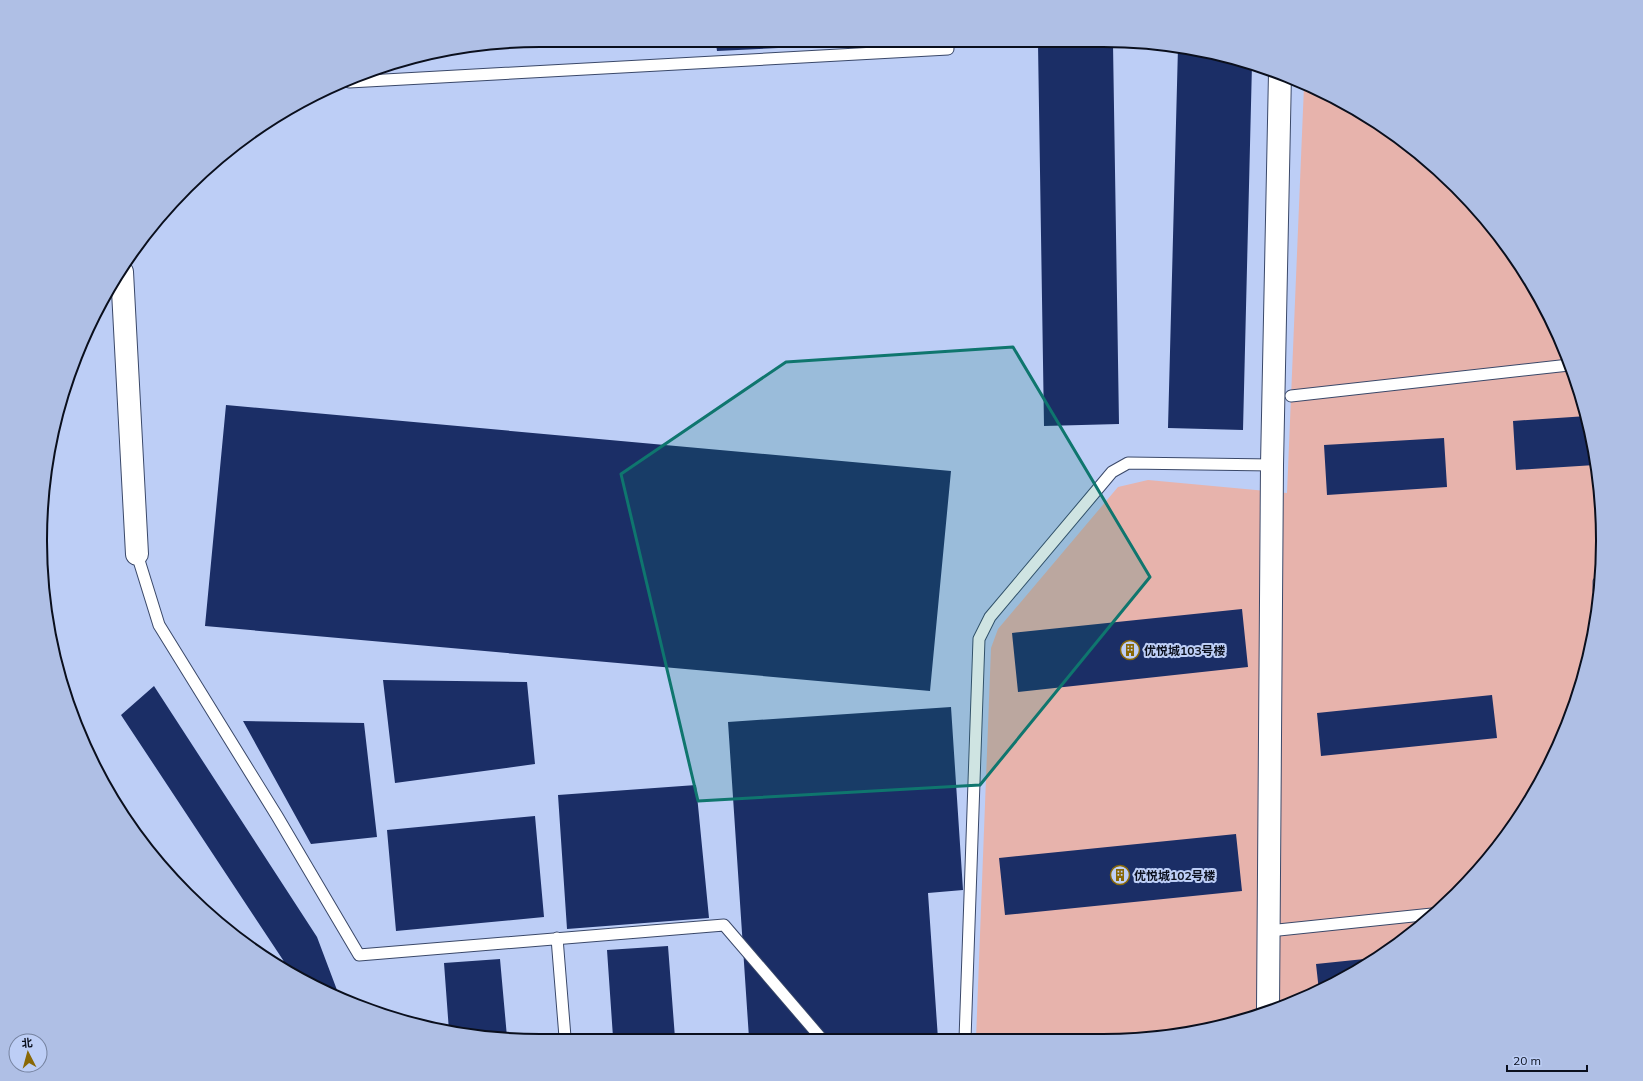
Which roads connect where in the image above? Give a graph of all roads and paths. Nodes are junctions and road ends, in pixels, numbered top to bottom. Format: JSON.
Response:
{"nodes":[{"id":1,"x":948,"y":47,"type":"edge"},
{"id":2,"x":361,"y":81,"type":"edge"},
{"id":3,"x":1280,"y":81,"type":"edge"},
{"id":4,"x":122,"y":279,"type":"edge"},
{"id":5,"x":1563,"y":366,"type":"edge"},
{"id":6,"x":1291,"y":396,"type":"dead end"},
{"id":7,"x":1272,"y":465,"type":"junction"},
{"id":8,"x":137,"y":554,"type":"joint"},
{"id":9,"x":1425,"y":915,"type":"edge"},
{"id":10,"x":1269,"y":931,"type":"junction"},
{"id":11,"x":557,"y":938,"type":"junction"},
{"id":12,"x":1268,"y":1005,"type":"edge"},
{"id":13,"x":564,"y":1034,"type":"edge"},
{"id":14,"x":817,"y":1034,"type":"edge"},
{"id":15,"x":965,"y":1034,"type":"edge"}],
"edges":[{"from":1,"to":2,"type":"lane"},
{"from":3,"to":7,"type":"street"},
{"from":4,"to":8,"type":"street"},
{"from":5,"to":6,"type":"lane"},
{"from":7,"to":10,"type":"street"},
{"from":7,"to":15,"type":"lane"},
{"from":8,"to":11,"type":"lane"},
{"from":9,"to":10,"type":"lane"},
{"from":10,"to":12,"type":"street"},
{"from":11,"to":13,"type":"lane"},
{"from":11,"to":14,"type":"lane"}]}
